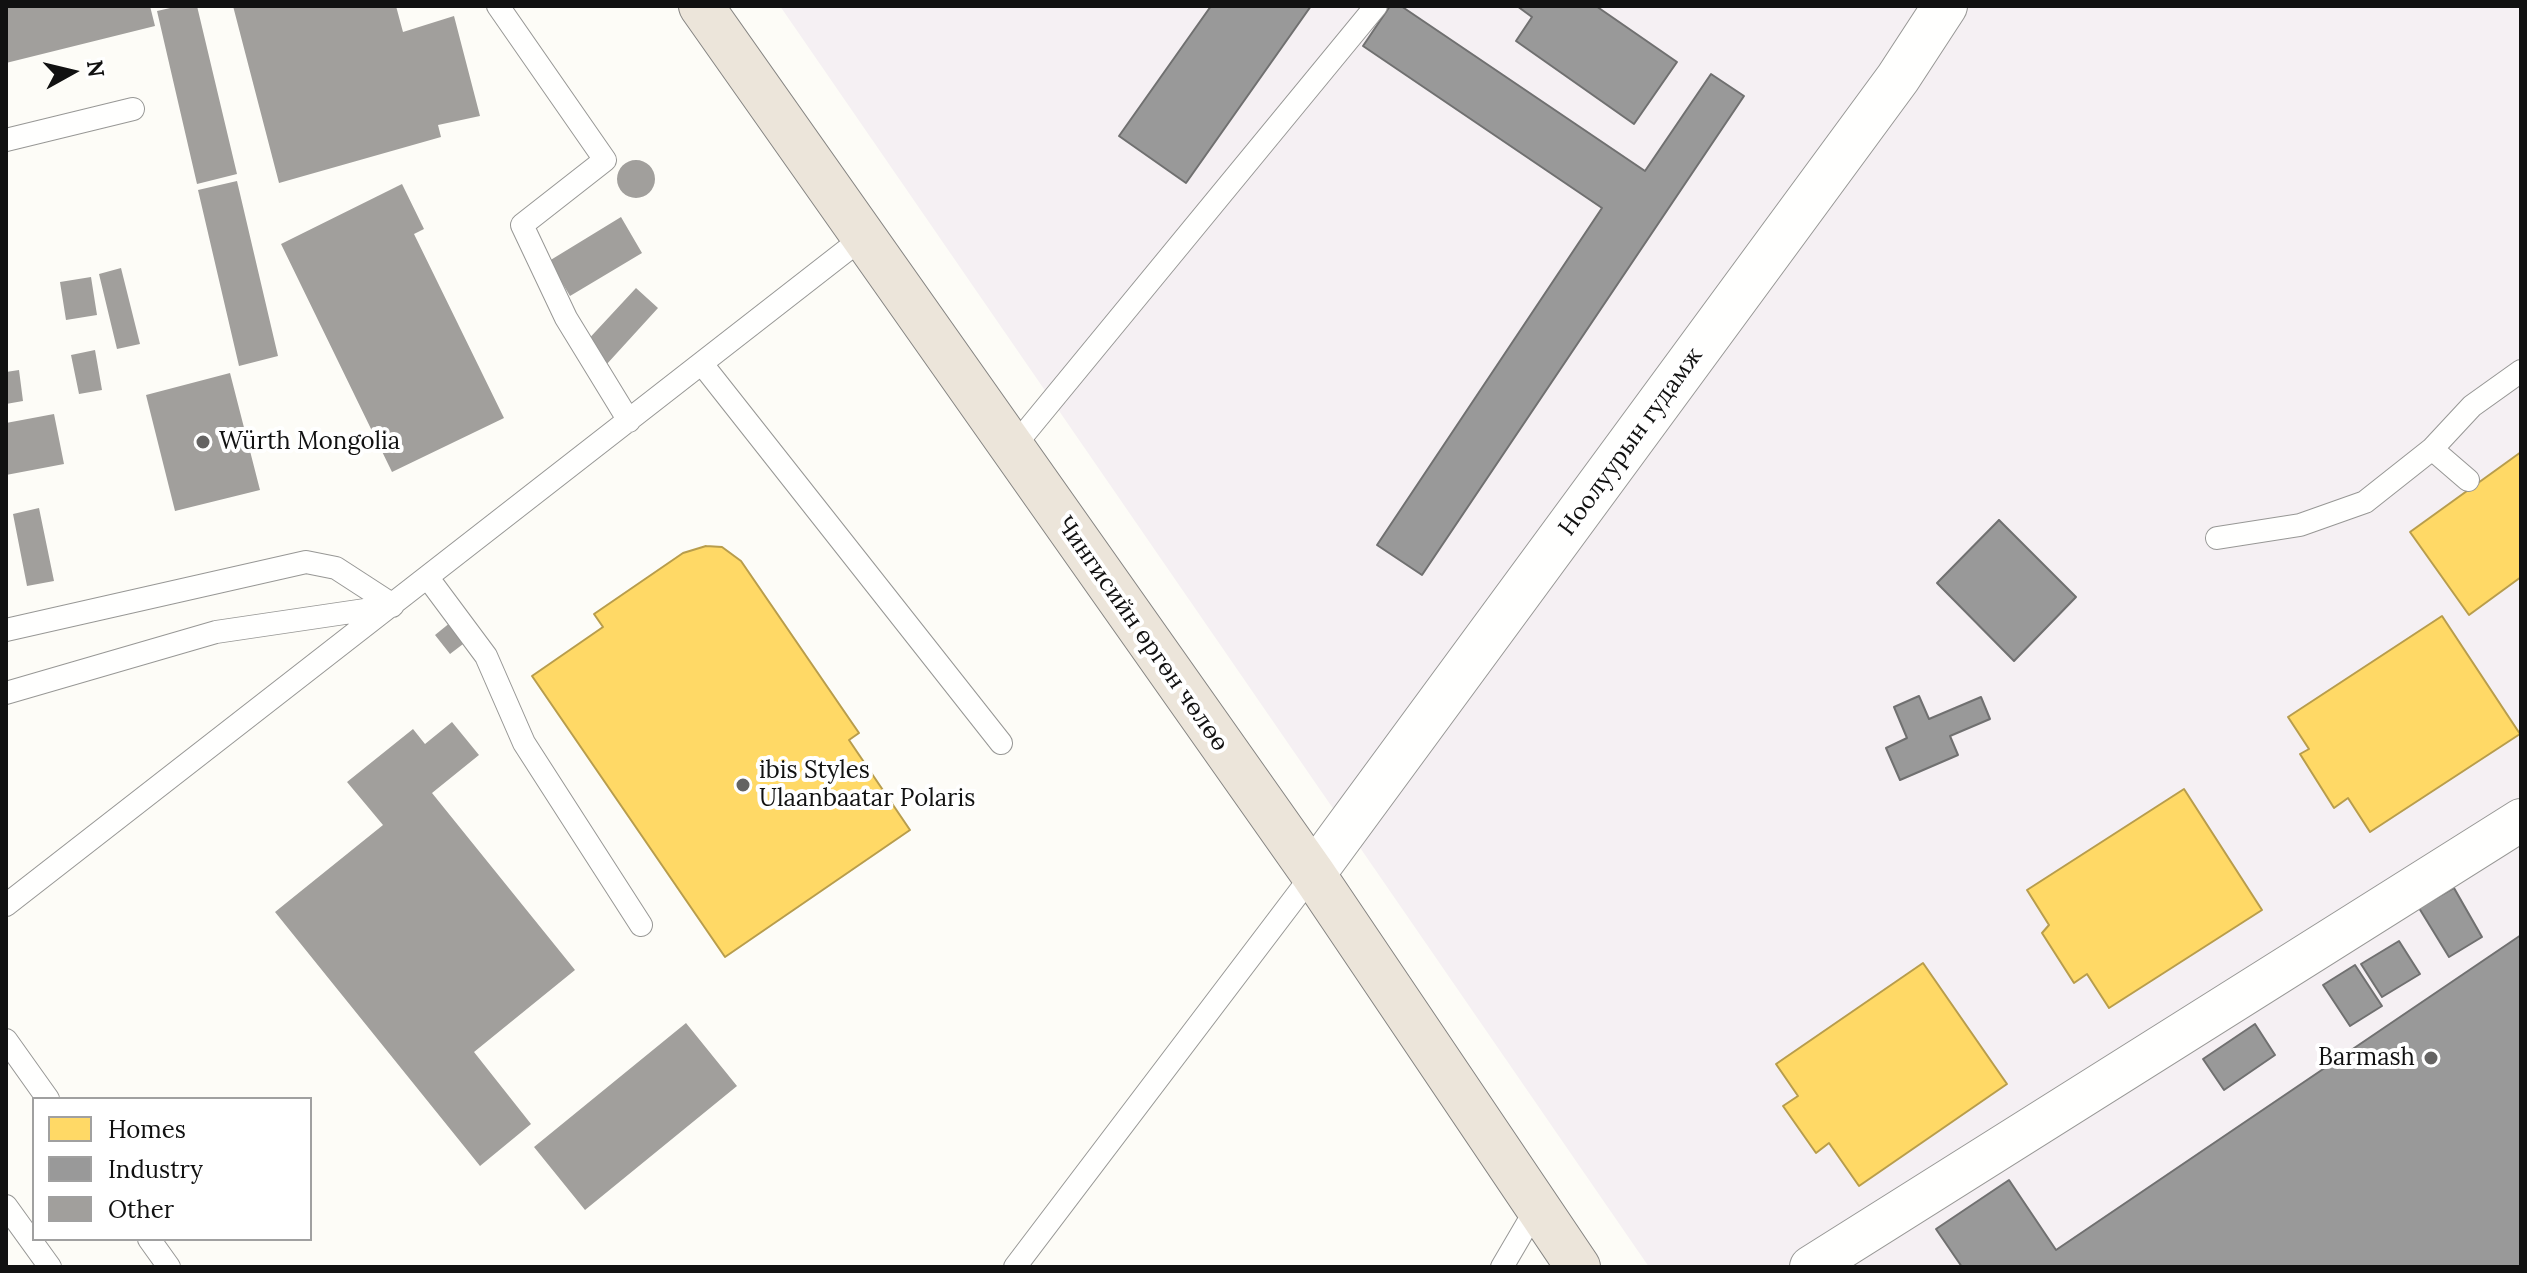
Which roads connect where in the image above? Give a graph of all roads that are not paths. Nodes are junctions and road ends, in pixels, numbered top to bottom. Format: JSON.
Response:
{"nodes":[{"id":1,"x":498,"y":6,"type":"edge"},
{"id":2,"x":701,"y":6,"type":"edge"},
{"id":3,"x":1376,"y":6,"type":"edge"},
{"id":4,"x":1945,"y":6,"type":"edge"},
{"id":5,"x":133,"y":109,"type":"dead end"},
{"id":6,"x":6,"y":140,"type":"edge"},
{"id":7,"x":861,"y":239,"type":"junction"},
{"id":8,"x":702,"y":364,"type":"junction"},
{"id":9,"x":2521,"y":371,"type":"edge"},
{"id":10,"x":629,"y":421,"type":"junction"},
{"id":11,"x":2432,"y":449,"type":"junction"},
{"id":12,"x":1011,"y":450,"type":"junction"},
{"id":13,"x":2468,"y":480,"type":"dead end"},
{"id":14,"x":2217,"y":538,"type":"dead end"},
{"id":15,"x":428,"y":578,"type":"junction"},
{"id":16,"x":393,"y":605,"type":"junction"},
{"id":17,"x":6,"y":630,"type":"edge"},
{"id":18,"x":6,"y":693,"type":"edge"},
{"id":19,"x":1001,"y":743,"type":"dead end"},
{"id":20,"x":2521,"y":820,"type":"edge"},
{"id":21,"x":1313,"y":874,"type":"junction"},
{"id":22,"x":6,"y":905,"type":"edge"},
{"id":23,"x":641,"y":925,"type":"dead end"},
{"id":24,"x":6,"y":1040,"type":"edge"},
{"id":25,"x":47,"y":1097,"type":"edge"},
{"id":26,"x":6,"y":1206,"type":"edge"},
{"id":27,"x":1536,"y":1209,"type":"junction"},
{"id":28,"x":150,"y":1241,"type":"edge"},
{"id":29,"x":50,"y":1267,"type":"edge"},
{"id":30,"x":169,"y":1267,"type":"edge"},
{"id":31,"x":1015,"y":1267,"type":"edge"},
{"id":32,"x":1502,"y":1267,"type":"edge"},
{"id":33,"x":1578,"y":1267,"type":"edge"},
{"id":34,"x":1811,"y":1267,"type":"edge"}],
"edges":[{"from":1,"to":10,"type":"lane"},
{"from":2,"to":7,"type":"highway","name":"Чингисийн өргөн чөлөө"},
{"from":3,"to":12,"type":"lane"},
{"from":4,"to":21,"type":"street","name":"Ноолуурын гудамж"},
{"from":5,"to":6,"type":"lane"},
{"from":7,"to":8,"type":"lane"},
{"from":7,"to":12,"type":"highway","name":"Чингисийн өргөн чөлөө"},
{"from":8,"to":10,"type":"lane"},
{"from":8,"to":19,"type":"lane"},
{"from":9,"to":11,"type":"lane"},
{"from":10,"to":15,"type":"lane"},
{"from":11,"to":13,"type":"lane"},
{"from":11,"to":14,"type":"lane"},
{"from":12,"to":21,"type":"highway","name":"Чингисийн өргөн чөлөө"},
{"from":15,"to":16,"type":"lane"},
{"from":15,"to":23,"type":"lane"},
{"from":16,"to":17,"type":"lane"},
{"from":16,"to":18,"type":"lane"},
{"from":16,"to":22,"type":"lane"},
{"from":20,"to":34,"type":"street"},
{"from":21,"to":27,"type":"highway","name":"Чингисийн өргөн чөлөө"},
{"from":21,"to":31,"type":"lane"},
{"from":24,"to":25,"type":"lane"},
{"from":26,"to":29,"type":"lane"},
{"from":27,"to":32,"type":"lane"},
{"from":27,"to":33,"type":"highway","name":"Чингисийн өргөн чөлөө"},
{"from":28,"to":30,"type":"lane"}]}
